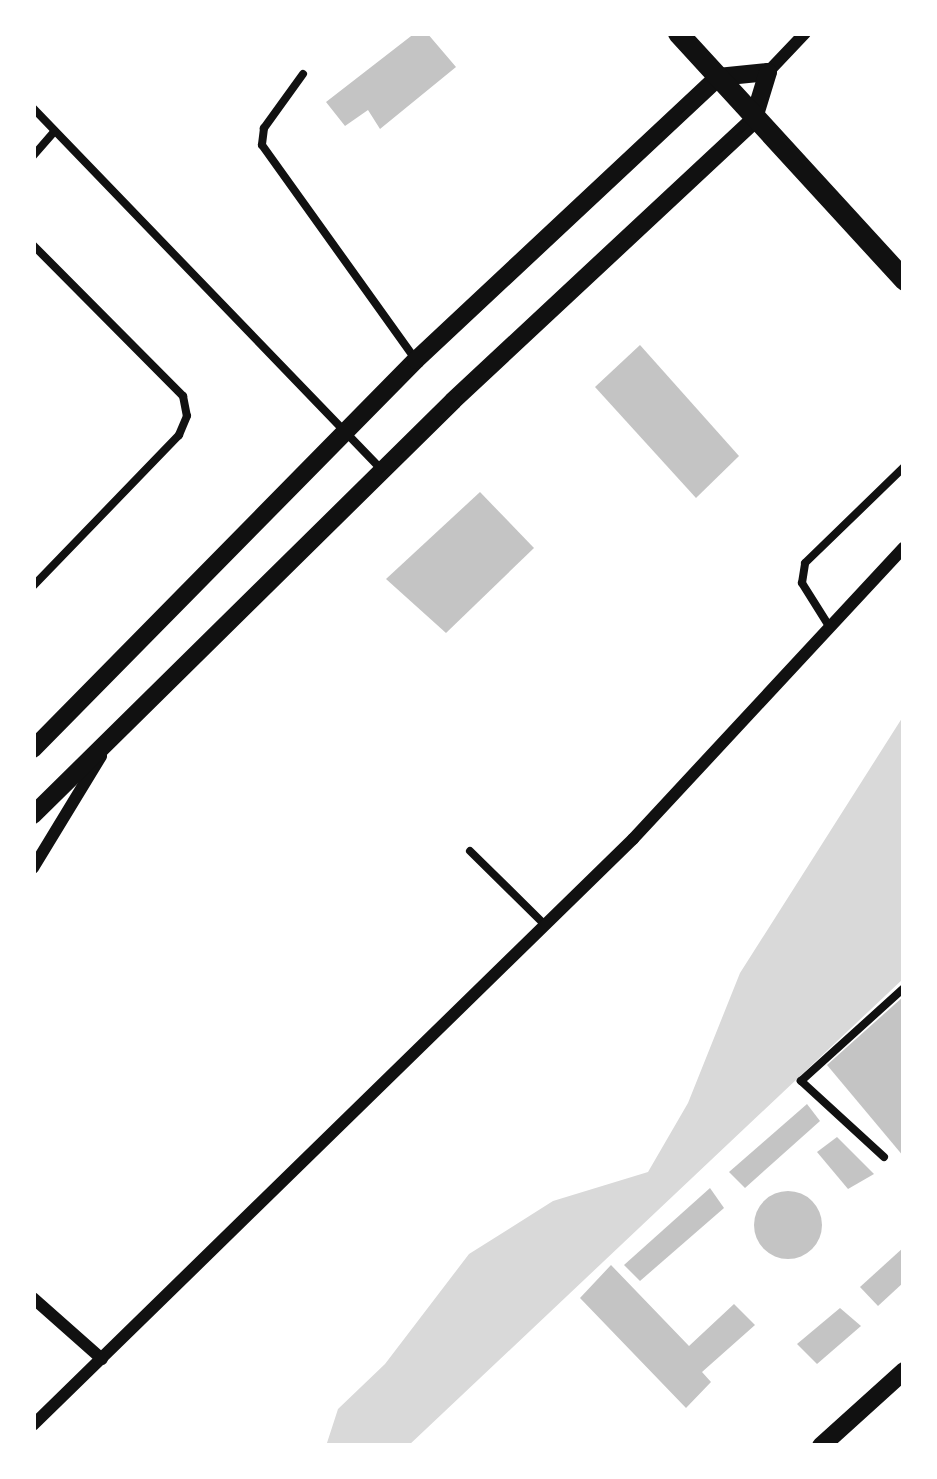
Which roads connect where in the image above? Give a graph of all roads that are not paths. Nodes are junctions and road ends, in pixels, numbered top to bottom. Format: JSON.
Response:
{"nodes":[{"id":1,"x":678,"y":33,"type":"edge"},
{"id":2,"x":805,"y":33,"type":"edge"},
{"id":3,"x":768,"y":73,"type":"junction"},
{"id":4,"x":303,"y":74,"type":"dead end"},
{"id":5,"x":718,"y":77,"type":"junction"},
{"id":6,"x":33,"y":108,"type":"edge"},
{"id":7,"x":753,"y":121,"type":"junction"},
{"id":8,"x":55,"y":131,"type":"junction"},
{"id":9,"x":33,"y":156,"type":"edge"},
{"id":10,"x":33,"y":245,"type":"edge"},
{"id":11,"x":904,"y":280,"type":"edge"},
{"id":12,"x":416,"y":360,"type":"junction"},
{"id":13,"x":344,"y":433,"type":"junction"},
{"id":14,"x":904,"y":467,"type":"edge"},
{"id":15,"x":382,"y":471,"type":"junction"},
{"id":16,"x":904,"y":547,"type":"edge"},
{"id":17,"x":33,"y":586,"type":"edge"},
{"id":18,"x":830,"y":627,"type":"junction"},
{"id":19,"x":111,"y":738,"type":"junction"},
{"id":20,"x":33,"y":748,"type":"edge"},
{"id":21,"x":33,"y":815,"type":"edge"},
{"id":22,"x":470,"y":851,"type":"dead end"},
{"id":23,"x":33,"y":868,"type":"edge"},
{"id":24,"x":545,"y":925,"type":"junction"},
{"id":25,"x":904,"y":988,"type":"edge"},
{"id":26,"x":884,"y":1157,"type":"dead end"},
{"id":27,"x":33,"y":1298,"type":"edge"},
{"id":28,"x":102,"y":1359,"type":"junction"},
{"id":29,"x":904,"y":1371,"type":"edge"},
{"id":30,"x":33,"y":1425,"type":"edge"},
{"id":31,"x":821,"y":1446,"type":"edge"}],
"edges":[{"from":1,"to":5,"type":"main road"},
{"from":2,"to":3,"type":"street"},
{"from":3,"to":5,"type":"street"},
{"from":3,"to":7,"type":"street"},
{"from":4,"to":12,"type":"lane"},
{"from":5,"to":7,"type":"main road"},
{"from":5,"to":12,"type":"street"},
{"from":6,"to":8,"type":"lane"},
{"from":7,"to":11,"type":"main road"},
{"from":7,"to":15,"type":"street"},
{"from":8,"to":9,"type":"lane"},
{"from":8,"to":13,"type":"lane"},
{"from":10,"to":17,"type":"lane"},
{"from":12,"to":13,"type":"street"},
{"from":13,"to":15,"type":"lane"},
{"from":13,"to":20,"type":"street"},
{"from":14,"to":18,"type":"lane"},
{"from":15,"to":19,"type":"street"},
{"from":16,"to":18,"type":"street"},
{"from":18,"to":24,"type":"street"},
{"from":19,"to":21,"type":"street"},
{"from":19,"to":23,"type":"street"},
{"from":22,"to":24,"type":"lane"},
{"from":24,"to":28,"type":"street"},
{"from":25,"to":26,"type":"lane"},
{"from":27,"to":28,"type":"street"},
{"from":28,"to":30,"type":"street"},
{"from":29,"to":31,"type":"street"}]}
